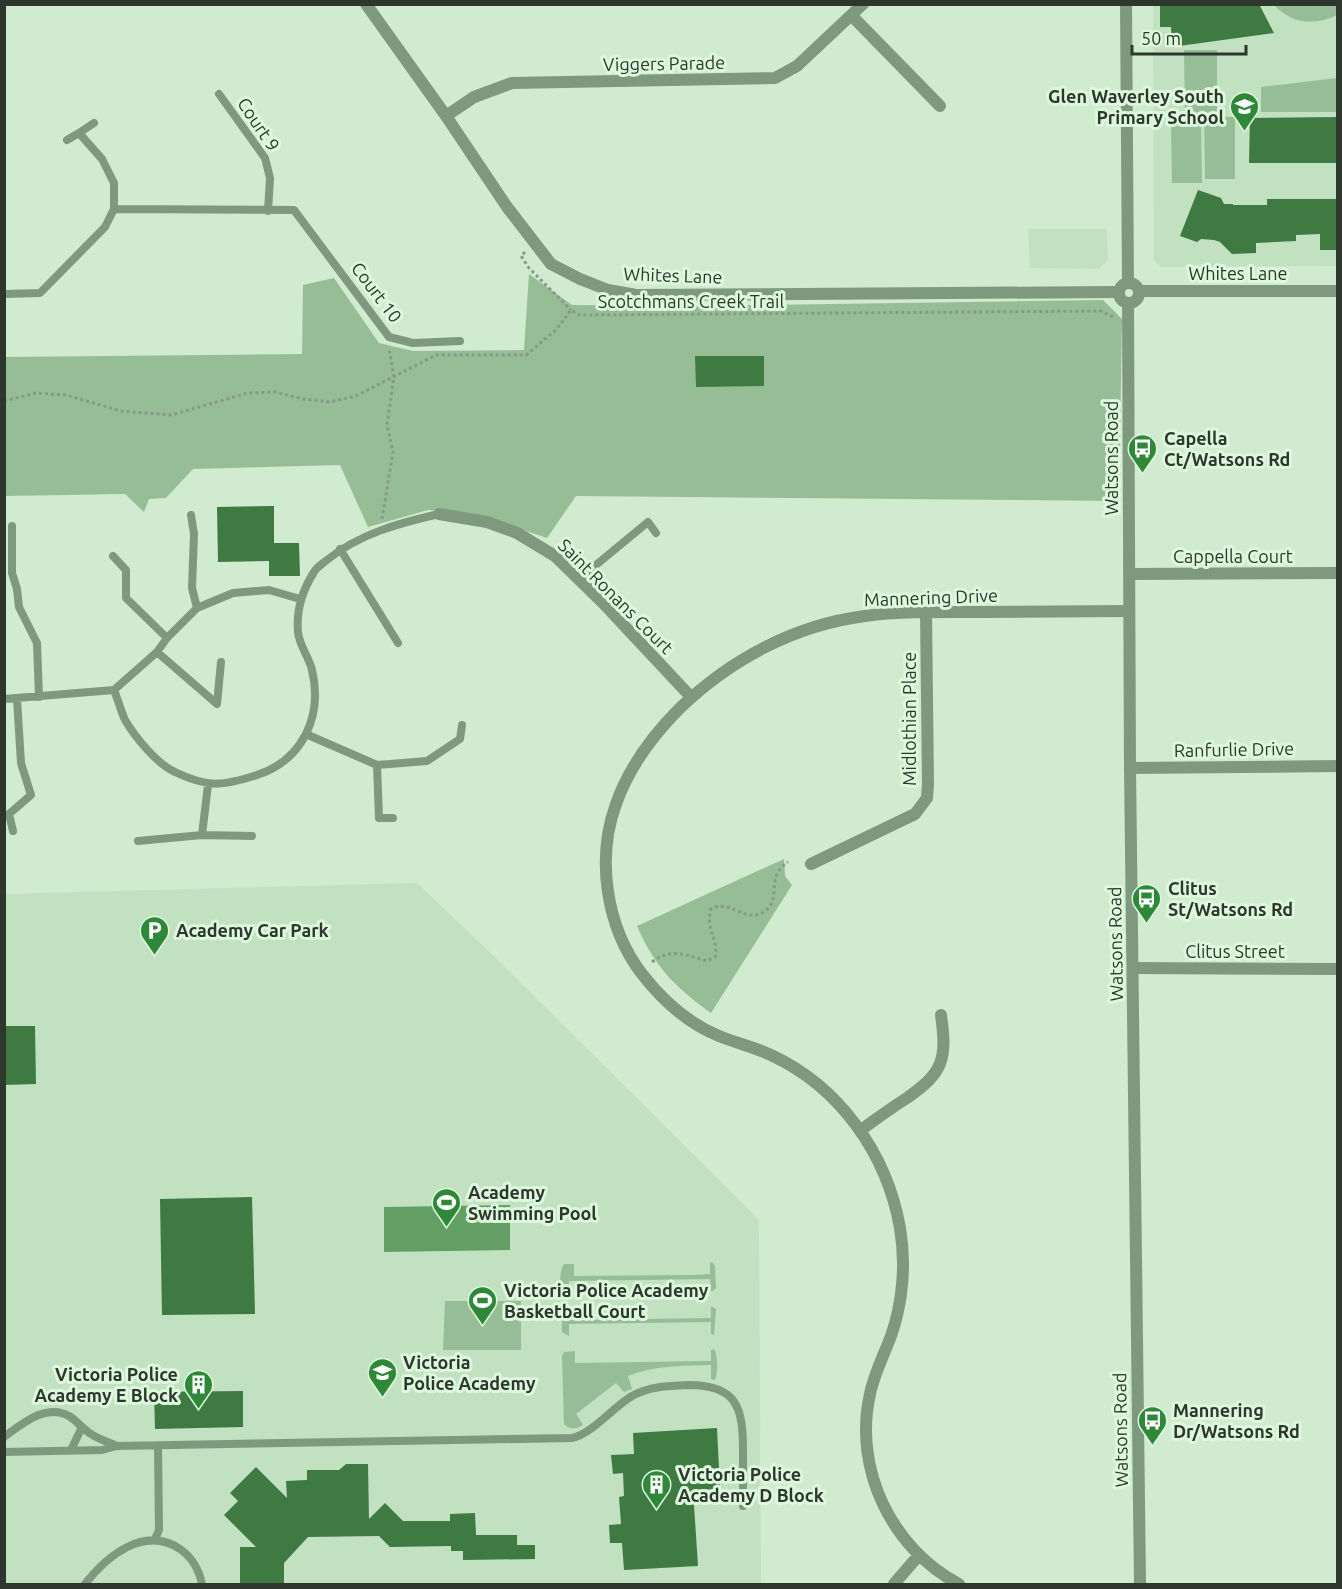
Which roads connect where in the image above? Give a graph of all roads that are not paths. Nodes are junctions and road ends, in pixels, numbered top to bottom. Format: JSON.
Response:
{"nodes":[{"id":1,"x":366,"y":4,"type":"edge"},
{"id":2,"x":863,"y":4,"type":"edge"},
{"id":3,"x":1126,"y":4,"type":"edge"},
{"id":4,"x":852,"y":16,"type":"junction"},
{"id":5,"x":219,"y":94,"type":"dead end"},
{"id":6,"x":940,"y":106,"type":"dead end"},
{"id":7,"x":446,"y":116,"type":"junction"},
{"id":8,"x":94,"y":123,"type":"dead end"},
{"id":9,"x":79,"y":134,"type":"junction"},
{"id":10,"x":68,"y":140,"type":"dead end"},
{"id":11,"x":114,"y":209,"type":"junction"},
{"id":12,"x":268,"y":211,"type":"junction"},
{"id":13,"x":1128,"y":282,"type":"junction"},
{"id":14,"x":1139,"y":291,"type":"junction"},
{"id":15,"x":1338,"y":291,"type":"edge"},
{"id":16,"x":1118,"y":292,"type":"junction"},
{"id":17,"x":4,"y":294,"type":"edge"},
{"id":18,"x":1128,"y":303,"type":"junction"},
{"id":19,"x":460,"y":341,"type":"dead end"},
{"id":20,"x":439,"y":514,"type":"joint"},
{"id":21,"x":191,"y":515,"type":"dead end"},
{"id":22,"x":12,"y":526,"type":"dead end"},
{"id":23,"x":656,"y":533,"type":"dead end"},
{"id":24,"x":340,"y":549,"type":"junction"},
{"id":25,"x":113,"y":556,"type":"dead end"},
{"id":26,"x":1338,"y":573,"type":"edge"},
{"id":27,"x":1130,"y":574,"type":"junction"},
{"id":28,"x":579,"y":579,"type":"junction"},
{"id":29,"x":300,"y":599,"type":"junction"},
{"id":30,"x":197,"y":608,"type":"junction"},
{"id":31,"x":1130,"y":611,"type":"junction"},
{"id":32,"x":926,"y":612,"type":"junction"},
{"id":33,"x":167,"y":638,"type":"junction"},
{"id":34,"x":398,"y":643,"type":"dead end"},
{"id":35,"x":157,"y":652,"type":"junction"},
{"id":36,"x":221,"y":662,"type":"dead end"},
{"id":37,"x":114,"y":690,"type":"junction"},
{"id":38,"x":39,"y":697,"type":"junction"},
{"id":39,"x":691,"y":697,"type":"junction"},
{"id":40,"x":4,"y":699,"type":"edge"},
{"id":41,"x":17,"y":699,"type":"junction"},
{"id":42,"x":462,"y":725,"type":"dead end"},
{"id":43,"x":308,"y":735,"type":"junction"},
{"id":44,"x":377,"y":765,"type":"junction"},
{"id":45,"x":1338,"y":766,"type":"edge"},
{"id":46,"x":1130,"y":768,"type":"junction"},
{"id":47,"x":208,"y":785,"type":"junction"},
{"id":48,"x":393,"y":818,"type":"dead end"},
{"id":49,"x":12,"y":831,"type":"dead end"},
{"id":50,"x":202,"y":835,"type":"junction"},
{"id":51,"x":252,"y":836,"type":"dead end"},
{"id":52,"x":138,"y":841,"type":"dead end"},
{"id":53,"x":811,"y":864,"type":"dead end"},
{"id":54,"x":1133,"y":968,"type":"junction"},
{"id":55,"x":1338,"y":969,"type":"edge"},
{"id":56,"x":941,"y":1015,"type":"dead end"},
{"id":57,"x":861,"y":1130,"type":"junction"},
{"id":58,"x":82,"y":1427,"type":"junction"},
{"id":59,"x":4,"y":1437,"type":"edge"},
{"id":60,"x":158,"y":1445,"type":"junction"},
{"id":61,"x":117,"y":1446,"type":"junction"},
{"id":62,"x":71,"y":1450,"type":"junction"},
{"id":63,"x":4,"y":1452,"type":"edge"},
{"id":64,"x":744,"y":1506,"type":"dead end"},
{"id":65,"x":155,"y":1539,"type":"junction"},
{"id":66,"x":919,"y":1555,"type":"junction"},
{"id":67,"x":85,"y":1584,"type":"edge"},
{"id":68,"x":202,"y":1584,"type":"edge"},
{"id":69,"x":894,"y":1584,"type":"edge"},
{"id":70,"x":959,"y":1584,"type":"edge"},
{"id":71,"x":1140,"y":1584,"type":"edge"}],
"edges":[{"from":1,"to":7,"type":"street","name":"Whites Lane"},
{"from":2,"to":4,"type":"street","name":"Viggers Parade"},
{"from":3,"to":13,"type":"street"},
{"from":4,"to":6,"type":"street"},
{"from":4,"to":7,"type":"street","name":"Viggers Parade"},
{"from":5,"to":12,"type":"lane","name":"Court 9"},
{"from":7,"to":16,"type":"street","name":"Whites Lane"},
{"from":8,"to":9,"type":"lane"},
{"from":9,"to":10,"type":"lane"},
{"from":9,"to":11,"type":"lane"},
{"from":11,"to":12,"type":"lane"},
{"from":11,"to":17,"type":"lane"},
{"from":12,"to":19,"type":"lane","name":"Court 10"},
{"from":13,"to":14,"type":"street"},
{"from":13,"to":16,"type":"street"},
{"from":14,"to":15,"type":"street","name":"Whites Lane"},
{"from":14,"to":18,"type":"street"},
{"from":16,"to":18,"type":"street"},
{"from":18,"to":27,"type":"street","name":"Watsons Road"},
{"from":20,"to":24,"type":"lane"},
{"from":20,"to":28,"type":"street","name":"Saint Ronans Court"},
{"from":21,"to":30,"type":"lane"},
{"from":22,"to":38,"type":"lane"},
{"from":23,"to":28,"type":"lane"},
{"from":24,"to":29,"type":"lane"},
{"from":24,"to":34,"type":"lane"},
{"from":25,"to":33,"type":"lane"},
{"from":26,"to":27,"type":"street","name":"Cappella Court"},
{"from":27,"to":31,"type":"street","name":"Watsons Road"},
{"from":28,"to":39,"type":"street","name":"Saint Ronans Court"},
{"from":29,"to":30,"type":"lane"},
{"from":29,"to":43,"type":"lane"},
{"from":30,"to":33,"type":"lane"},
{"from":31,"to":32,"type":"street","name":"Mannering Drive"},
{"from":31,"to":46,"type":"street","name":"Watsons Road"},
{"from":32,"to":39,"type":"street","name":"Mannering Drive"},
{"from":32,"to":53,"type":"street","name":"Midlothian Place"},
{"from":33,"to":35,"type":"lane"},
{"from":35,"to":36,"type":"lane"},
{"from":35,"to":37,"type":"lane"},
{"from":37,"to":38,"type":"lane"},
{"from":37,"to":47,"type":"lane"},
{"from":38,"to":41,"type":"lane"},
{"from":39,"to":57,"type":"street","name":"Mannering Drive"},
{"from":40,"to":41,"type":"lane"},
{"from":41,"to":49,"type":"lane"},
{"from":42,"to":44,"type":"lane"},
{"from":43,"to":44,"type":"lane"},
{"from":43,"to":47,"type":"lane"},
{"from":44,"to":48,"type":"lane"},
{"from":45,"to":46,"type":"street","name":"Ranfurlie Drive"},
{"from":46,"to":54,"type":"street","name":"Watsons Road"},
{"from":47,"to":50,"type":"lane"},
{"from":50,"to":51,"type":"lane"},
{"from":50,"to":52,"type":"lane"},
{"from":54,"to":55,"type":"street","name":"Clitus Street"},
{"from":54,"to":71,"type":"street","name":"Watsons Road"},
{"from":56,"to":57,"type":"street"},
{"from":57,"to":66,"type":"street","name":"Mannering Drive"},
{"from":58,"to":59,"type":"lane"},
{"from":58,"to":61,"type":"lane"},
{"from":58,"to":62,"type":"lane"},
{"from":60,"to":61,"type":"lane"},
{"from":60,"to":64,"type":"lane"},
{"from":60,"to":65,"type":"lane"},
{"from":61,"to":62,"type":"lane"},
{"from":62,"to":63,"type":"lane"},
{"from":65,"to":67,"type":"lane"},
{"from":65,"to":68,"type":"lane"},
{"from":66,"to":69,"type":"street"},
{"from":66,"to":70,"type":"street","name":"Mannering Drive"}]}
